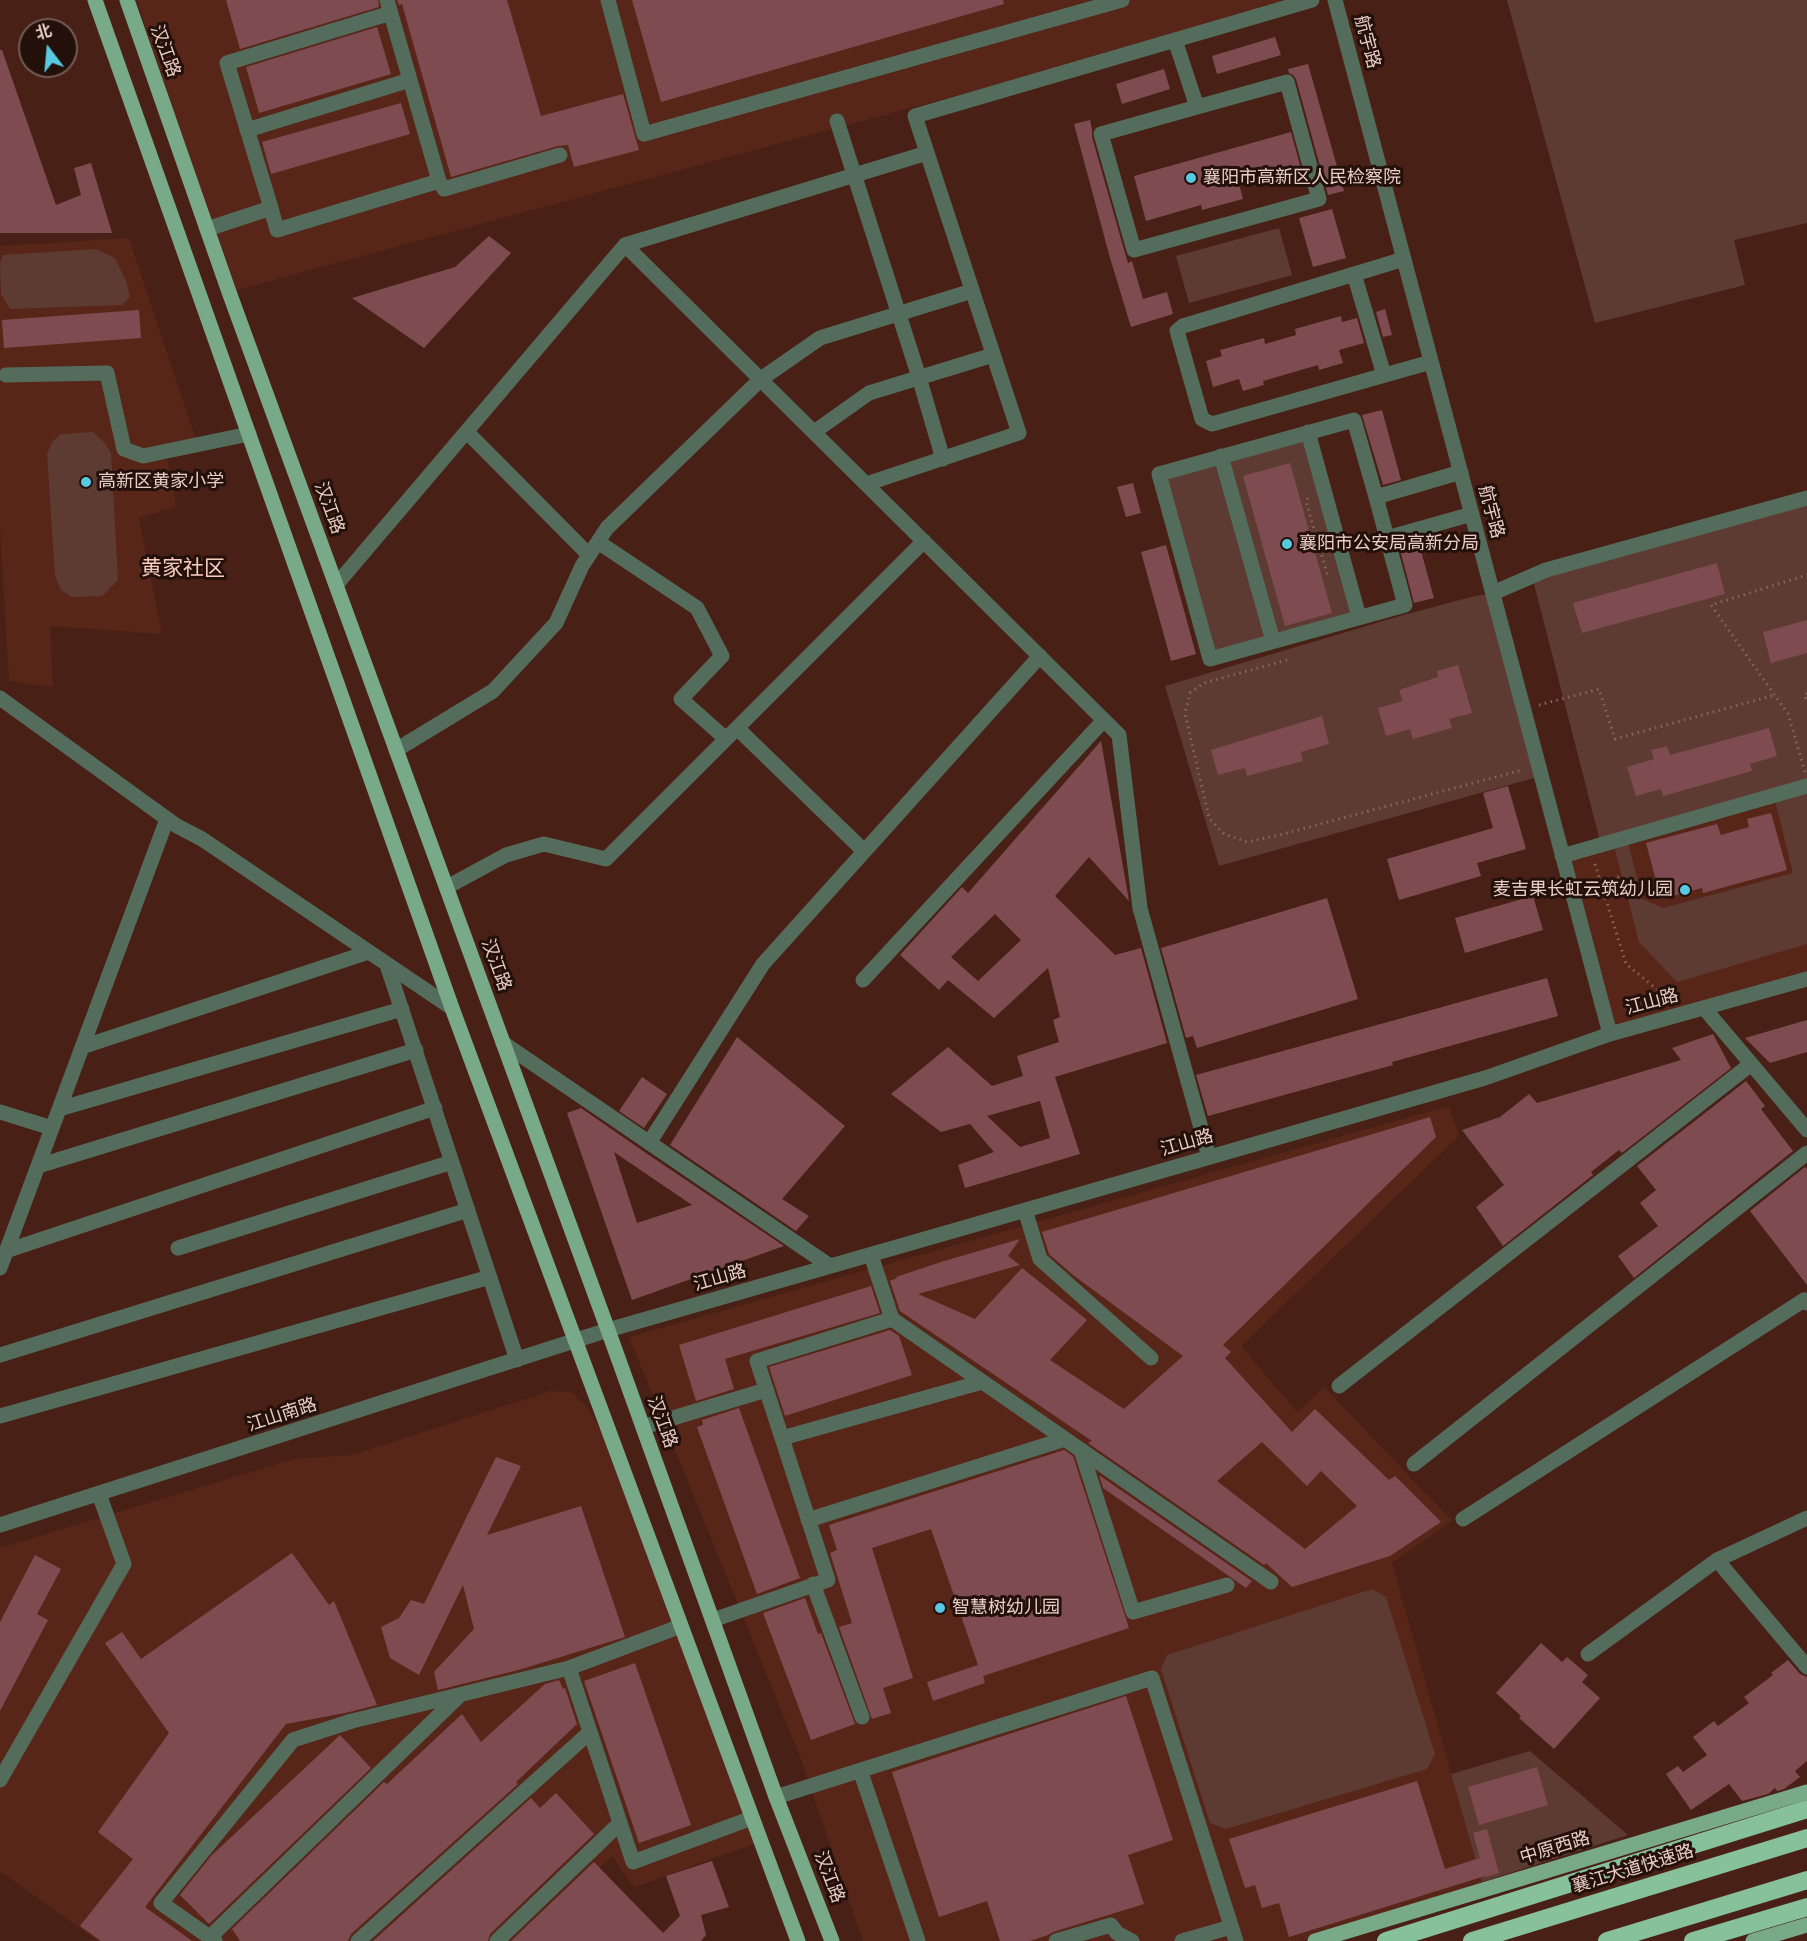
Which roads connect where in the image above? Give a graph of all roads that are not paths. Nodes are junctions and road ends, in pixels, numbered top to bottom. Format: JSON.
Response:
{"nodes":[{"id":1,"x":95,"y":0,"type":"edge"},
{"id":2,"x":127,"y":0,"type":"edge"},
{"id":3,"x":608,"y":0,"type":"edge"},
{"id":4,"x":1122,"y":0,"type":"edge"},
{"id":5,"x":1312,"y":0,"type":"edge"},
{"id":6,"x":1335,"y":0,"type":"edge"},
{"id":7,"x":389,"y":6,"type":"edge"},
{"id":8,"x":1176,"y":40,"type":"junction"},
{"id":9,"x":410,"y":80,"type":"junction"},
{"id":10,"x":1197,"y":107,"type":"junction"},
{"id":11,"x":837,"y":121,"type":"dead end"},
{"id":12,"x":247,"y":130,"type":"junction"},
{"id":13,"x":927,"y":153,"type":"junction"},
{"id":14,"x":560,"y":155,"type":"dead end"},
{"id":15,"x":854,"y":174,"type":"junction"},
{"id":16,"x":439,"y":181,"type":"junction"},
{"id":17,"x":270,"y":208,"type":"junction"},
{"id":18,"x":207,"y":229,"type":"junction"},
{"id":19,"x":626,"y":245,"type":"junction"},
{"id":20,"x":1404,"y":259,"type":"junction"},
{"id":21,"x":1354,"y":274,"type":"junction"},
{"id":22,"x":972,"y":291,"type":"junction"},
{"id":23,"x":898,"y":314,"type":"junction"},
{"id":24,"x":993,"y":355,"type":"junction"},
{"id":25,"x":1431,"y":362,"type":"junction"},
{"id":26,"x":6,"y":375,"type":"dead end"},
{"id":27,"x":1384,"y":375,"type":"junction"},
{"id":28,"x":919,"y":378,"type":"junction"},
{"id":29,"x":761,"y":379,"type":"junction"},
{"id":30,"x":467,"y":432,"type":"junction"},
{"id":31,"x":814,"y":432,"type":"junction"},
{"id":32,"x":1308,"y":432,"type":"junction"},
{"id":33,"x":249,"y":434,"type":"junction"},
{"id":34,"x":1221,"y":456,"type":"junction"},
{"id":35,"x":943,"y":459,"type":"junction"},
{"id":36,"x":1461,"y":472,"type":"junction"},
{"id":37,"x":866,"y":484,"type":"junction"},
{"id":38,"x":1376,"y":497,"type":"junction"},
{"id":39,"x":1807,"y":498,"type":"edge"},
{"id":40,"x":1472,"y":514,"type":"junction"},
{"id":41,"x":1387,"y":538,"type":"junction"},
{"id":42,"x":924,"y":541,"type":"junction"},
{"id":43,"x":593,"y":549,"type":"junction"},
{"id":44,"x":336,"y":585,"type":"junction"},
{"id":45,"x":1493,"y":593,"type":"junction"},
{"id":46,"x":1359,"y":617,"type":"junction"},
{"id":47,"x":1273,"y":641,"type":"junction"},
{"id":48,"x":1040,"y":656,"type":"junction"},
{"id":49,"x":0,"y":698,"type":"edge"},
{"id":50,"x":1104,"y":720,"type":"junction"},
{"id":51,"x":731,"y":734,"type":"junction"},
{"id":52,"x":396,"y":750,"type":"junction"},
{"id":53,"x":1807,"y":786,"type":"edge"},
{"id":54,"x":167,"y":819,"type":"junction"},
{"id":55,"x":864,"y":851,"type":"junction"},
{"id":56,"x":1562,"y":856,"type":"junction"},
{"id":57,"x":447,"y":887,"type":"junction"},
{"id":58,"x":369,"y":952,"type":"junction"},
{"id":59,"x":387,"y":964,"type":"junction"},
{"id":60,"x":1807,"y":979,"type":"edge"},
{"id":61,"x":863,"y":980,"type":"dead end"},
{"id":62,"x":452,"y":1008,"type":"junction"},
{"id":63,"x":1704,"y":1008,"type":"junction"},
{"id":64,"x":402,"y":1009,"type":"junction"},
{"id":65,"x":1610,"y":1034,"type":"junction"},
{"id":66,"x":503,"y":1043,"type":"junction"},
{"id":67,"x":82,"y":1047,"type":"junction"},
{"id":68,"x":416,"y":1050,"type":"junction"},
{"id":69,"x":1751,"y":1064,"type":"junction"},
{"id":70,"x":435,"y":1108,"type":"junction"},
{"id":71,"x":59,"y":1109,"type":"junction"},
{"id":72,"x":0,"y":1112,"type":"edge"},
{"id":73,"x":52,"y":1128,"type":"junction"},
{"id":74,"x":1807,"y":1130,"type":"edge"},
{"id":75,"x":649,"y":1143,"type":"junction"},
{"id":76,"x":1807,"y":1154,"type":"edge"},
{"id":77,"x":1209,"y":1157,"type":"junction"},
{"id":78,"x":452,"y":1162,"type":"junction"},
{"id":79,"x":38,"y":1166,"type":"junction"},
{"id":80,"x":468,"y":1210,"type":"junction"},
{"id":81,"x":1025,"y":1210,"type":"junction"},
{"id":82,"x":178,"y":1248,"type":"dead end"},
{"id":83,"x":6,"y":1251,"type":"junction"},
{"id":84,"x":871,"y":1255,"type":"junction"},
{"id":85,"x":830,"y":1266,"type":"junction"},
{"id":86,"x":0,"y":1268,"type":"edge"},
{"id":87,"x":490,"y":1277,"type":"junction"},
{"id":88,"x":1807,"y":1303,"type":"edge"},
{"id":89,"x":892,"y":1319,"type":"junction"},
{"id":90,"x":608,"y":1330,"type":"junction"},
{"id":91,"x":576,"y":1341,"type":"junction"},
{"id":92,"x":0,"y":1355,"type":"edge"},
{"id":93,"x":1152,"y":1359,"type":"dead end"},
{"id":94,"x":517,"y":1360,"type":"junction"},
{"id":95,"x":982,"y":1382,"type":"junction"},
{"id":96,"x":1339,"y":1386,"type":"dead end"},
{"id":97,"x":766,"y":1390,"type":"junction"},
{"id":98,"x":0,"y":1416,"type":"edge"},
{"id":99,"x":643,"y":1427,"type":"junction"},
{"id":100,"x":782,"y":1438,"type":"junction"},
{"id":101,"x":1065,"y":1439,"type":"junction"},
{"id":102,"x":1081,"y":1450,"type":"junction"},
{"id":103,"x":1413,"y":1464,"type":"dead end"},
{"id":104,"x":99,"y":1494,"type":"junction"},
{"id":105,"x":1807,"y":1518,"type":"edge"},
{"id":106,"x":1463,"y":1519,"type":"dead end"},
{"id":107,"x":808,"y":1520,"type":"junction"},
{"id":108,"x":0,"y":1525,"type":"edge"},
{"id":109,"x":1718,"y":1560,"type":"junction"},
{"id":110,"x":1271,"y":1582,"type":"dead end"},
{"id":111,"x":813,"y":1584,"type":"junction"},
{"id":112,"x":1227,"y":1585,"type":"dead end"},
{"id":113,"x":713,"y":1620,"type":"junction"},
{"id":114,"x":681,"y":1626,"type":"junction"},
{"id":115,"x":1588,"y":1654,"type":"dead end"},
{"id":116,"x":1807,"y":1667,"type":"edge"},
{"id":117,"x":569,"y":1668,"type":"junction"},
{"id":118,"x":460,"y":1695,"type":"junction"},
{"id":119,"x":862,"y":1717,"type":"dead end"},
{"id":120,"x":590,"y":1731,"type":"junction"},
{"id":121,"x":860,"y":1770,"type":"junction"},
{"id":122,"x":0,"y":1780,"type":"edge"},
{"id":123,"x":1807,"y":1792,"type":"edge"},
{"id":124,"x":776,"y":1797,"type":"junction"},
{"id":125,"x":1807,"y":1809,"type":"edge"},
{"id":126,"x":752,"y":1818,"type":"junction"},
{"id":127,"x":620,"y":1823,"type":"junction"},
{"id":128,"x":1807,"y":1838,"type":"edge"},
{"id":129,"x":1807,"y":1880,"type":"edge"},
{"id":130,"x":1807,"y":1907,"type":"edge"},
{"id":131,"x":1807,"y":1925,"type":"edge"},
{"id":132,"x":1233,"y":1934,"type":"edge"},
{"id":133,"x":213,"y":1939,"type":"edge"},
{"id":134,"x":358,"y":1941,"type":"edge"},
{"id":135,"x":497,"y":1941,"type":"edge"},
{"id":136,"x":798,"y":1941,"type":"edge"},
{"id":137,"x":832,"y":1941,"type":"edge"},
{"id":138,"x":918,"y":1941,"type":"edge"},
{"id":139,"x":1056,"y":1941,"type":"edge"},
{"id":140,"x":1132,"y":1941,"type":"edge"},
{"id":141,"x":1182,"y":1941,"type":"edge"},
{"id":142,"x":1315,"y":1941,"type":"edge"},
{"id":143,"x":1386,"y":1941,"type":"edge"},
{"id":144,"x":1472,"y":1941,"type":"edge"},
{"id":145,"x":1607,"y":1941,"type":"edge"},
{"id":146,"x":1693,"y":1941,"type":"edge"},
{"id":147,"x":1753,"y":1941,"type":"edge"}],
"edges":[{"from":1,"to":33,"type":"main road"},
{"from":2,"to":18,"type":"main road","name":"汉江路"},
{"from":3,"to":4,"type":"street"},
{"from":5,"to":8,"type":"street"},
{"from":6,"to":20,"type":"street","name":"航宇路"},
{"from":7,"to":9,"type":"street"},
{"from":7,"to":12,"type":"street"},
{"from":8,"to":10,"type":"street"},
{"from":8,"to":13,"type":"street"},
{"from":9,"to":12,"type":"street"},
{"from":9,"to":16,"type":"street"},
{"from":10,"to":10,"type":"street"},
{"from":11,"to":15,"type":"street"},
{"from":12,"to":17,"type":"street"},
{"from":13,"to":15,"type":"street"},
{"from":13,"to":22,"type":"street"},
{"from":14,"to":16,"type":"street"},
{"from":15,"to":19,"type":"street"},
{"from":15,"to":23,"type":"street"},
{"from":16,"to":17,"type":"street"},
{"from":17,"to":18,"type":"street"},
{"from":18,"to":44,"type":"main road","name":"汉江路"},
{"from":19,"to":29,"type":"street"},
{"from":19,"to":30,"type":"street"},
{"from":20,"to":21,"type":"street"},
{"from":20,"to":25,"type":"street","name":"航宇路"},
{"from":21,"to":27,"type":"street"},
{"from":21,"to":27,"type":"street"},
{"from":22,"to":23,"type":"street"},
{"from":22,"to":24,"type":"street"},
{"from":23,"to":28,"type":"street"},
{"from":23,"to":29,"type":"street"},
{"from":24,"to":28,"type":"street"},
{"from":24,"to":35,"type":"street"},
{"from":25,"to":27,"type":"street"},
{"from":25,"to":36,"type":"street","name":"航宇路"},
{"from":26,"to":33,"type":"street"},
{"from":28,"to":31,"type":"street"},
{"from":28,"to":35,"type":"street"},
{"from":29,"to":31,"type":"street"},
{"from":29,"to":43,"type":"street"},
{"from":30,"to":43,"type":"street"},
{"from":30,"to":44,"type":"street"},
{"from":31,"to":37,"type":"street"},
{"from":32,"to":34,"type":"street"},
{"from":32,"to":38,"type":"street"},
{"from":32,"to":46,"type":"street"},
{"from":33,"to":62,"type":"main road"},
{"from":34,"to":47,"type":"street"},
{"from":34,"to":47,"type":"street"},
{"from":35,"to":37,"type":"street"},
{"from":36,"to":38,"type":"street"},
{"from":36,"to":40,"type":"street","name":"航宇路"},
{"from":37,"to":42,"type":"street"},
{"from":38,"to":41,"type":"street"},
{"from":39,"to":45,"type":"street"},
{"from":40,"to":41,"type":"street"},
{"from":40,"to":45,"type":"street","name":"航宇路"},
{"from":41,"to":46,"type":"street"},
{"from":42,"to":48,"type":"street"},
{"from":42,"to":51,"type":"street"},
{"from":43,"to":51,"type":"street"},
{"from":43,"to":52,"type":"street"},
{"from":44,"to":52,"type":"main road","name":"汉江路"},
{"from":45,"to":56,"type":"street","name":"航宇路"},
{"from":46,"to":47,"type":"street"},
{"from":48,"to":50,"type":"street"},
{"from":48,"to":55,"type":"street"},
{"from":49,"to":54,"type":"street"},
{"from":50,"to":61,"type":"street"},
{"from":50,"to":77,"type":"street"},
{"from":51,"to":55,"type":"street"},
{"from":51,"to":57,"type":"street"},
{"from":52,"to":57,"type":"main road","name":"汉江路"},
{"from":53,"to":56,"type":"street"},
{"from":54,"to":58,"type":"street"},
{"from":54,"to":67,"type":"street"},
{"from":55,"to":75,"type":"street"},
{"from":56,"to":65,"type":"street","name":"航宇路"},
{"from":57,"to":66,"type":"main road","name":"汉江路"},
{"from":58,"to":59,"type":"street"},
{"from":58,"to":67,"type":"street"},
{"from":59,"to":62,"type":"street"},
{"from":59,"to":64,"type":"street"},
{"from":60,"to":63,"type":"street","name":"江山路"},
{"from":62,"to":91,"type":"main road"},
{"from":63,"to":65,"type":"street","name":"江山路"},
{"from":63,"to":69,"type":"street"},
{"from":64,"to":68,"type":"street"},
{"from":64,"to":71,"type":"street"},
{"from":65,"to":77,"type":"street","name":"江山路"},
{"from":66,"to":75,"type":"street"},
{"from":66,"to":90,"type":"main road","name":"汉江路"},
{"from":67,"to":71,"type":"street"},
{"from":68,"to":70,"type":"street"},
{"from":68,"to":79,"type":"street"},
{"from":69,"to":74,"type":"street"},
{"from":69,"to":96,"type":"street"},
{"from":70,"to":78,"type":"street"},
{"from":70,"to":83,"type":"street"},
{"from":71,"to":73,"type":"street"},
{"from":72,"to":73,"type":"street"},
{"from":73,"to":79,"type":"street"},
{"from":75,"to":85,"type":"street"},
{"from":76,"to":103,"type":"street"},
{"from":77,"to":81,"type":"street","name":"江山路"},
{"from":78,"to":80,"type":"street"},
{"from":78,"to":82,"type":"street"},
{"from":79,"to":83,"type":"street"},
{"from":80,"to":87,"type":"street"},
{"from":80,"to":92,"type":"street"},
{"from":81,"to":84,"type":"street","name":"江山路"},
{"from":81,"to":93,"type":"street"},
{"from":83,"to":86,"type":"street"},
{"from":84,"to":85,"type":"street","name":"江山路"},
{"from":84,"to":89,"type":"street"},
{"from":85,"to":90,"type":"street","name":"江山路"},
{"from":87,"to":94,"type":"street"},
{"from":87,"to":98,"type":"street"},
{"from":88,"to":106,"type":"street"},
{"from":89,"to":95,"type":"street"},
{"from":89,"to":97,"type":"street"},
{"from":90,"to":91,"type":"street","name":"江山路"},
{"from":90,"to":99,"type":"main road","name":"汉江路"},
{"from":91,"to":94,"type":"street","name":"江山南路"},
{"from":91,"to":114,"type":"main road"},
{"from":94,"to":104,"type":"street","name":"江山南路"},
{"from":95,"to":100,"type":"street"},
{"from":95,"to":101,"type":"street"},
{"from":97,"to":99,"type":"street"},
{"from":97,"to":100,"type":"street"},
{"from":99,"to":113,"type":"main road","name":"汉江路"},
{"from":100,"to":107,"type":"street"},
{"from":101,"to":102,"type":"street"},
{"from":101,"to":107,"type":"street"},
{"from":102,"to":110,"type":"street"},
{"from":102,"to":112,"type":"street"},
{"from":104,"to":108,"type":"street","name":"江山南路"},
{"from":104,"to":122,"type":"street"},
{"from":105,"to":109,"type":"street"},
{"from":107,"to":111,"type":"street"},
{"from":109,"to":115,"type":"street"},
{"from":109,"to":116,"type":"street"},
{"from":111,"to":113,"type":"street"},
{"from":111,"to":119,"type":"street"},
{"from":113,"to":124,"type":"main road","name":"汉江路"},
{"from":114,"to":117,"type":"street"},
{"from":114,"to":126,"type":"main road"},
{"from":117,"to":118,"type":"street"},
{"from":117,"to":120,"type":"street"},
{"from":118,"to":133,"type":"street"},
{"from":118,"to":133,"type":"street"},
{"from":120,"to":127,"type":"street"},
{"from":120,"to":134,"type":"street"},
{"from":121,"to":124,"type":"street"},
{"from":121,"to":132,"type":"street"},
{"from":121,"to":138,"type":"street"},
{"from":123,"to":142,"type":"main road","name":"中原西路"},
{"from":124,"to":137,"type":"main road","name":"汉江路"},
{"from":125,"to":143,"type":"highway"},
{"from":126,"to":127,"type":"street"},
{"from":126,"to":136,"type":"main road"},
{"from":127,"to":135,"type":"street"},
{"from":128,"to":144,"type":"highway","name":"襄江大道快速路"},
{"from":129,"to":145,"type":"highway"},
{"from":130,"to":146,"type":"highway"},
{"from":131,"to":147,"type":"main road"},
{"from":132,"to":141,"type":"street"},
{"from":139,"to":140,"type":"street"}]}
